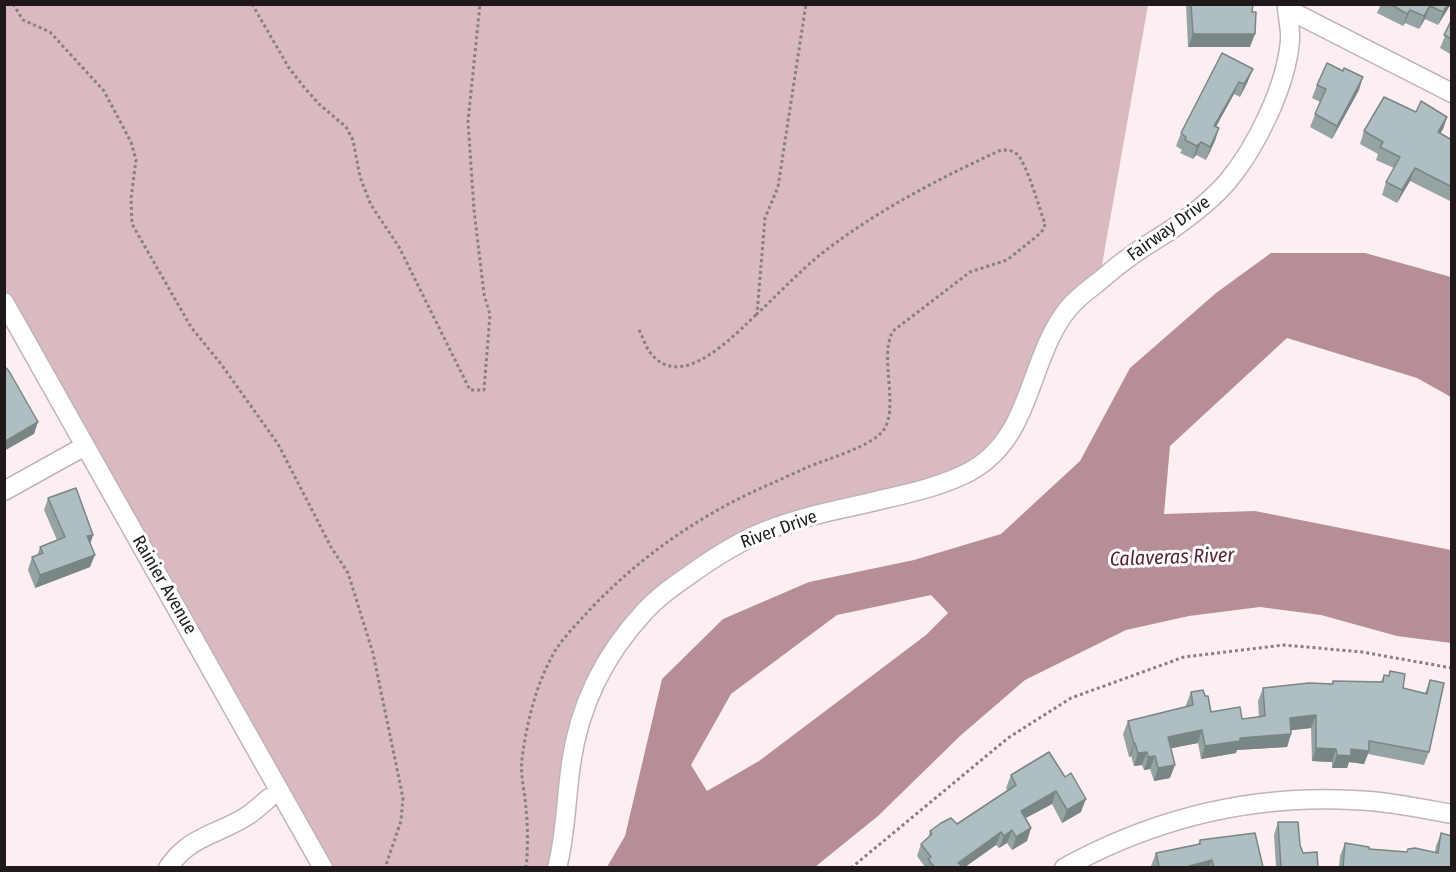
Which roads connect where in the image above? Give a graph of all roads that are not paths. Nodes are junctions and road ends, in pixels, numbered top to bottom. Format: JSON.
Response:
{"nodes":[{"id":1,"x":1287,"y":7,"type":"edge"},
{"id":2,"x":1452,"y":93,"type":"edge"},
{"id":3,"x":1099,"y":282,"type":"joint"},
{"id":4,"x":4,"y":302,"type":"edge"},
{"id":5,"x":85,"y":446,"type":"junction"},
{"id":6,"x":4,"y":491,"type":"edge"},
{"id":7,"x":269,"y":798,"type":"dead end"},
{"id":8,"x":1452,"y":814,"type":"edge"},
{"id":9,"x":168,"y":867,"type":"edge"},
{"id":10,"x":323,"y":867,"type":"edge"},
{"id":11,"x":557,"y":867,"type":"edge"},
{"id":12,"x":1064,"y":867,"type":"edge"}],
"edges":[{"from":1,"to":2,"type":"street"},
{"from":1,"to":3,"type":"street","name":"Fairway Drive"},
{"from":3,"to":11,"type":"street","name":"River Drive"},
{"from":4,"to":5,"type":"street","name":"Rainier Avenue"},
{"from":5,"to":6,"type":"street"},
{"from":5,"to":10,"type":"street","name":"Rainier Avenue"},
{"from":7,"to":9,"type":"street"},
{"from":8,"to":12,"type":"street"}]}
